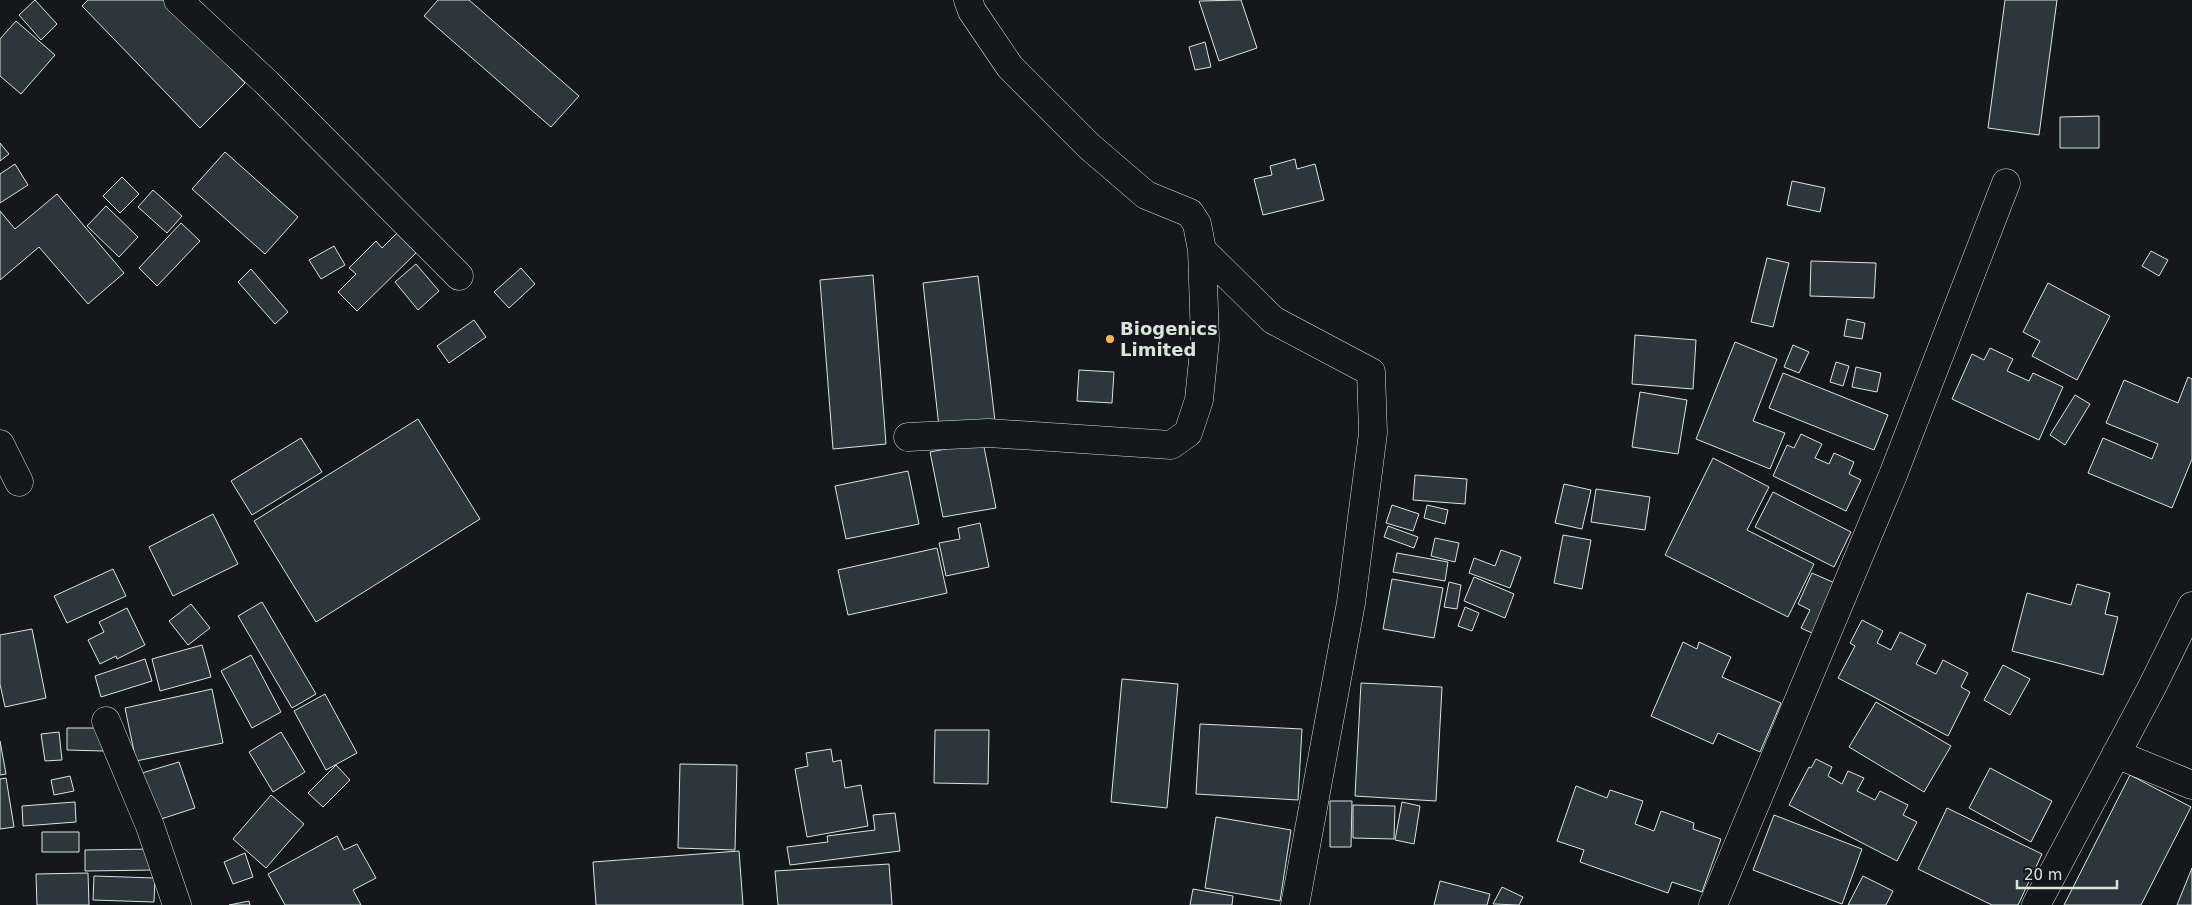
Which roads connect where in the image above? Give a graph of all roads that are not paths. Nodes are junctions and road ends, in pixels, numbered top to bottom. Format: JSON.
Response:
{"nodes":[{"id":1,"x":178,"y":0,"type":"edge"},
{"id":2,"x":968,"y":0,"type":"edge"},
{"id":3,"x":2006,"y":183,"type":"dead end"},
{"id":4,"x":1202,"y":250,"type":"junction"},
{"id":5,"x":459,"y":276,"type":"dead end"},
{"id":6,"x":908,"y":436,"type":"dead end"},
{"id":7,"x":0,"y":444,"type":"edge"},
{"id":8,"x":19,"y":482,"type":"dead end"},
{"id":9,"x":2192,"y":606,"type":"edge"},
{"id":10,"x":106,"y":721,"type":"dead end"},
{"id":11,"x":2116,"y":754,"type":"junction"},
{"id":12,"x":2192,"y":785,"type":"edge"},
{"id":13,"x":177,"y":905,"type":"edge"},
{"id":14,"x":1295,"y":905,"type":"edge"},
{"id":15,"x":1713,"y":905,"type":"edge"},
{"id":16,"x":2036,"y":905,"type":"edge"}],
"edges":[{"from":1,"to":5,"type":"street"},
{"from":2,"to":4,"type":"street"},
{"from":3,"to":15,"type":"street"},
{"from":4,"to":6,"type":"street"},
{"from":4,"to":14,"type":"street"},
{"from":7,"to":8,"type":"street"},
{"from":9,"to":11,"type":"street"},
{"from":10,"to":13,"type":"street"},
{"from":11,"to":12,"type":"street"},
{"from":11,"to":16,"type":"street"}]}
